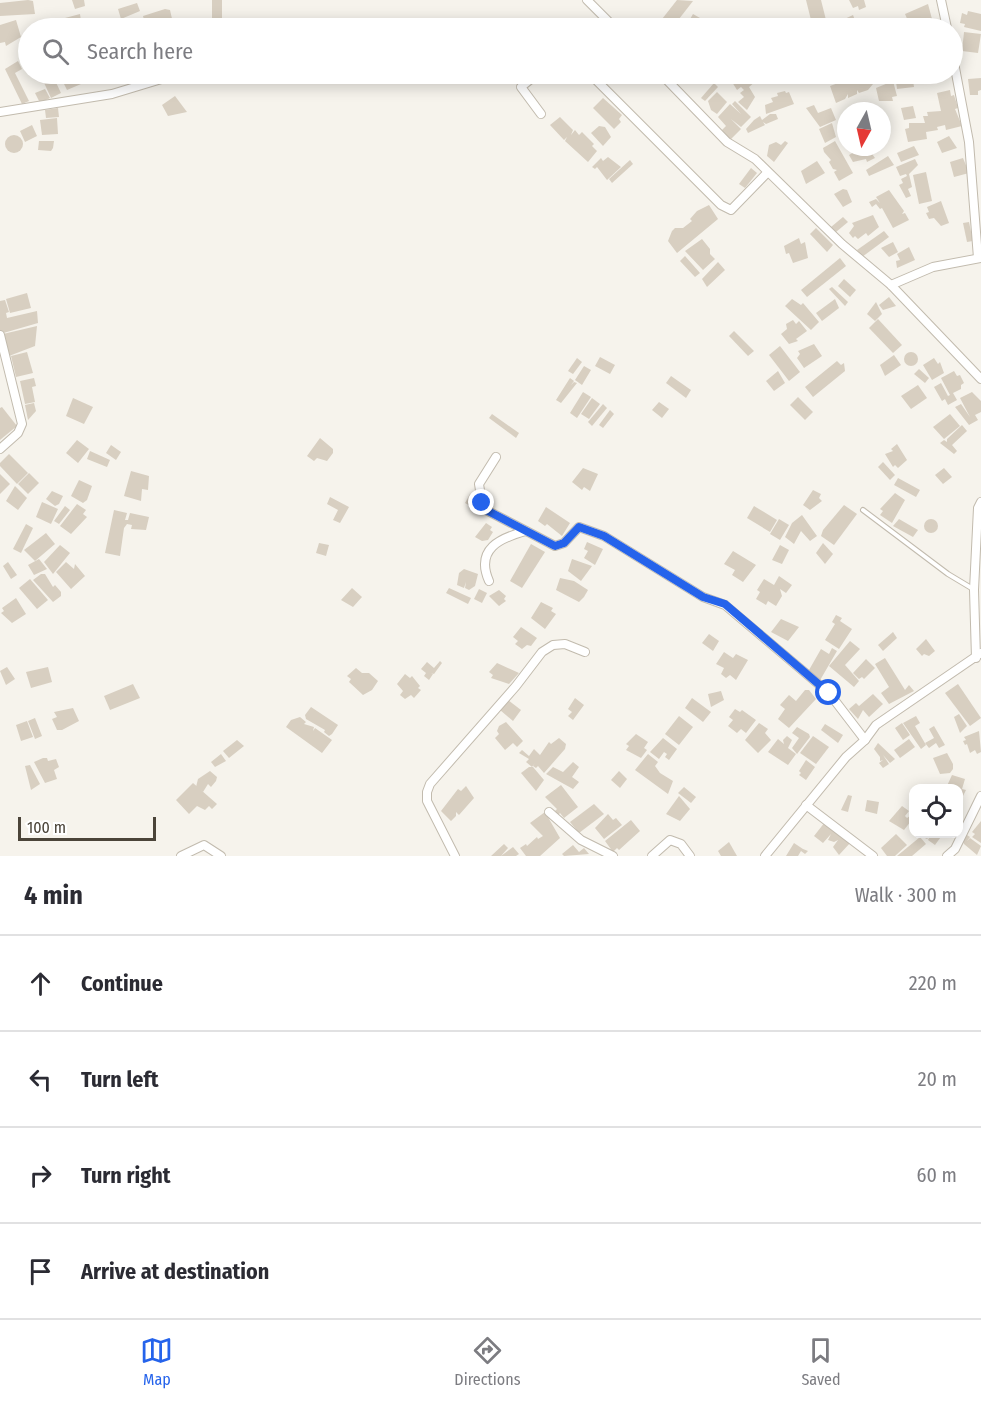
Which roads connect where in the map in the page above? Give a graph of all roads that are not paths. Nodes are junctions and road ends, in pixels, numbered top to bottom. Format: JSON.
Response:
{"nodes":[{"id":1,"x":587,"y":0,"type":"edge"},
{"id":2,"x":941,"y":0,"type":"edge"},
{"id":3,"x":605,"y":18,"type":"edge"},
{"id":4,"x":945,"y":18,"type":"edge"},
{"id":5,"x":145,"y":84,"type":"edge"},
{"id":6,"x":525,"y":84,"type":"edge"},
{"id":7,"x":600,"y":84,"type":"edge"},
{"id":8,"x":671,"y":84,"type":"edge"},
{"id":9,"x":958,"y":84,"type":"edge"},
{"id":10,"x":0,"y":112,"type":"edge"},
{"id":11,"x":541,"y":114,"type":"dead end"},
{"id":12,"x":767,"y":173,"type":"junction"},
{"id":13,"x":979,"y":258,"type":"edge"},
{"id":14,"x":891,"y":285,"type":"junction"},
{"id":15,"x":0,"y":336,"type":"edge"},
{"id":16,"x":981,"y":379,"type":"edge"},
{"id":17,"x":0,"y":449,"type":"edge"},
{"id":18,"x":496,"y":457,"type":"dead end"},
{"id":19,"x":981,"y":502,"type":"edge"},
{"id":20,"x":863,"y":510,"type":"dead end"},
{"id":21,"x":526,"y":531,"type":"junction"},
{"id":22,"x":489,"y":581,"type":"dead end"},
{"id":23,"x":974,"y":590,"type":"junction"},
{"id":24,"x":585,"y":652,"type":"dead end"},
{"id":25,"x":978,"y":656,"type":"edge"},
{"id":26,"x":865,"y":740,"type":"junction"},
{"id":27,"x":981,"y":796,"type":"edge"},
{"id":28,"x":806,"y":805,"type":"junction"},
{"id":29,"x":549,"y":812,"type":"dead end"},
{"id":30,"x":181,"y":856,"type":"edge"},
{"id":31,"x":221,"y":856,"type":"edge"},
{"id":32,"x":455,"y":856,"type":"edge"},
{"id":33,"x":613,"y":856,"type":"edge"},
{"id":34,"x":652,"y":856,"type":"edge"},
{"id":35,"x":690,"y":856,"type":"edge"},
{"id":36,"x":765,"y":856,"type":"edge"},
{"id":37,"x":873,"y":856,"type":"edge"},
{"id":38,"x":947,"y":856,"type":"edge"}],
"edges":[{"from":1,"to":3,"type":"street"},
{"from":2,"to":4,"type":"street"},
{"from":5,"to":10,"type":"street"},
{"from":6,"to":11,"type":"street"},
{"from":7,"to":12,"type":"street"},
{"from":8,"to":12,"type":"street"},
{"from":9,"to":13,"type":"street"},
{"from":12,"to":14,"type":"street"},
{"from":13,"to":14,"type":"street"},
{"from":14,"to":16,"type":"street"},
{"from":15,"to":17,"type":"street"},
{"from":18,"to":21,"type":"street"},
{"from":19,"to":23,"type":"street"},
{"from":20,"to":23,"type":"lane"},
{"from":21,"to":22,"type":"street"},
{"from":21,"to":26,"type":"street"},
{"from":23,"to":25,"type":"street"},
{"from":24,"to":32,"type":"street"},
{"from":25,"to":26,"type":"street"},
{"from":26,"to":28,"type":"street"},
{"from":27,"to":38,"type":"street"},
{"from":28,"to":36,"type":"street"},
{"from":28,"to":37,"type":"street"},
{"from":29,"to":33,"type":"street"},
{"from":30,"to":31,"type":"street"},
{"from":34,"to":35,"type":"street"}]}
